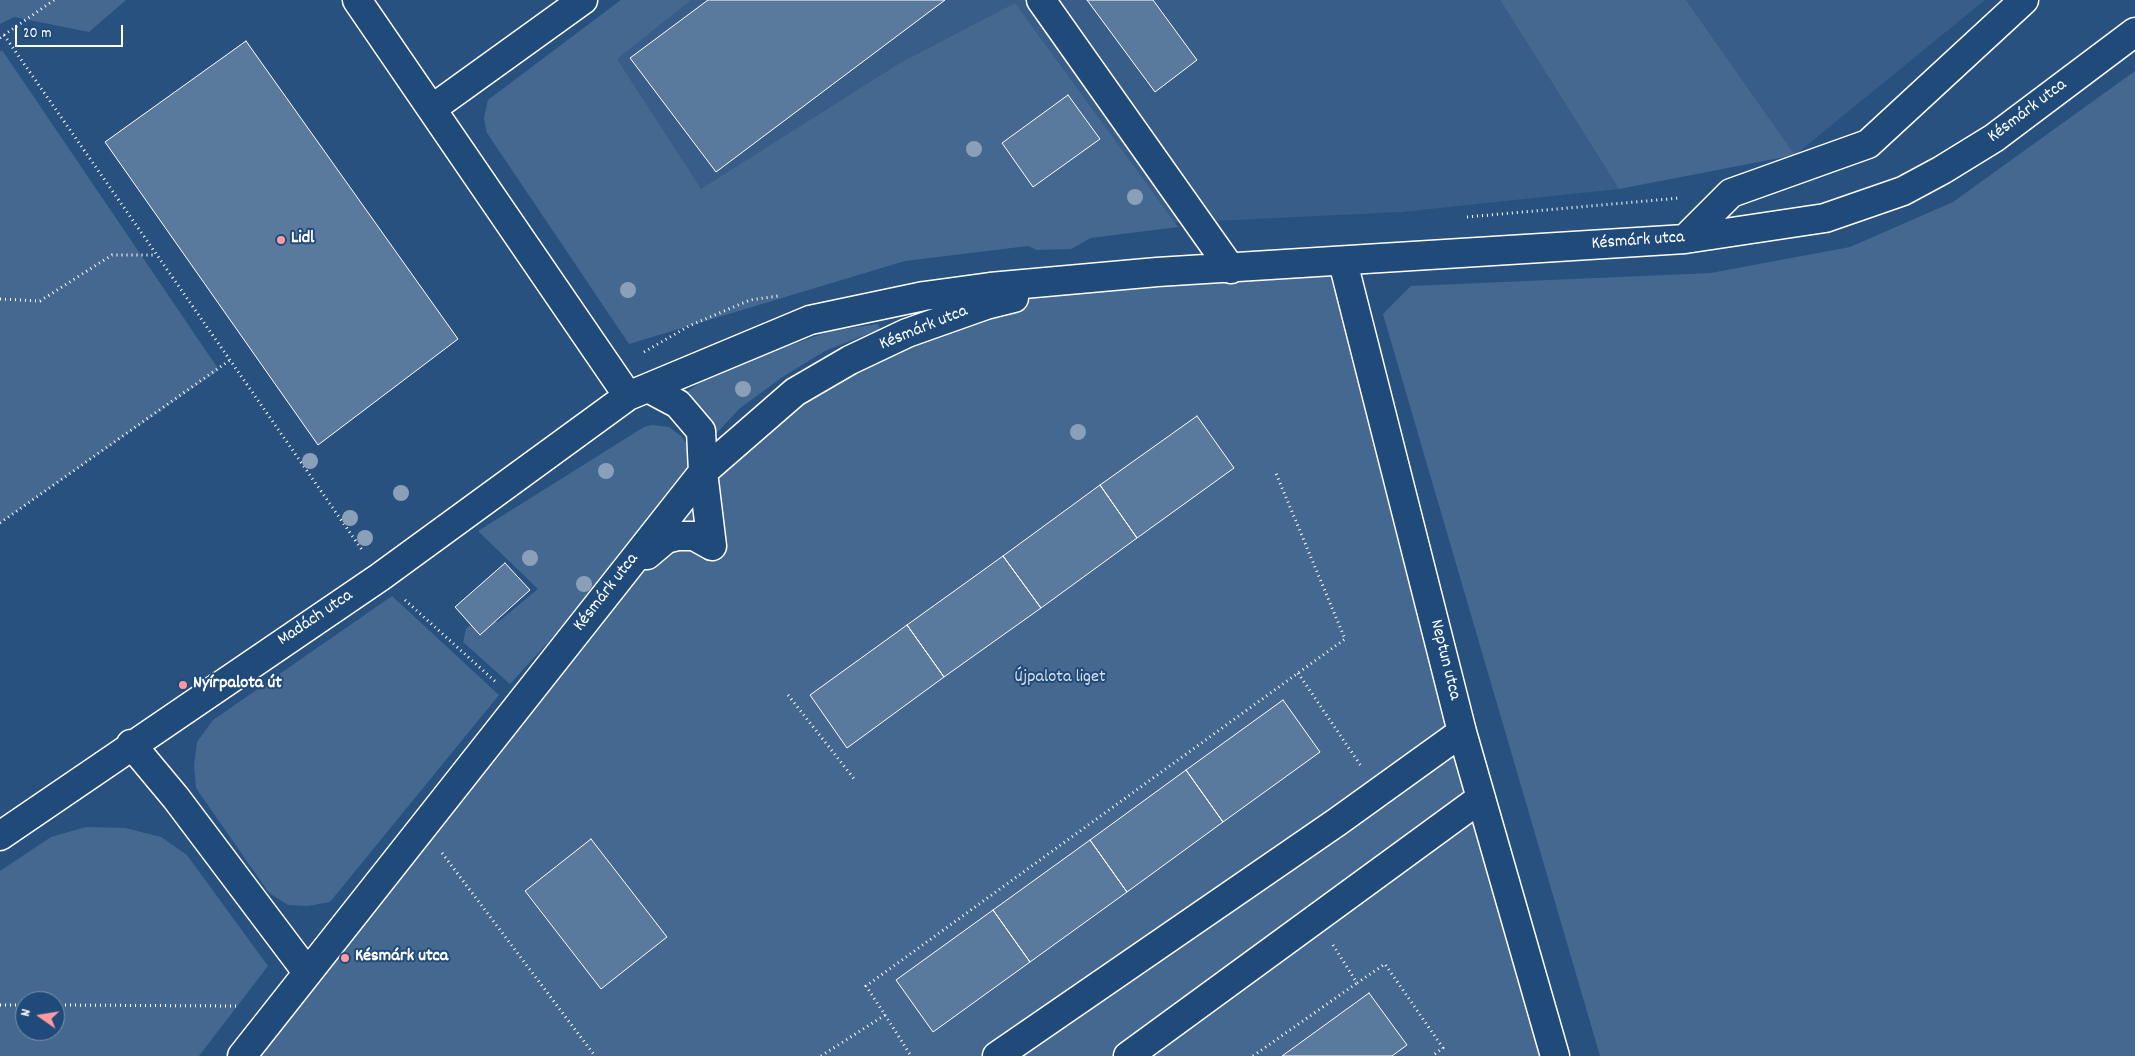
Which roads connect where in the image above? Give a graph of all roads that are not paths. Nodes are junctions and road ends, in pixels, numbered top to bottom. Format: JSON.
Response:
{"nodes":[{"id":1,"x":357,"y":0,"type":"edge"},
{"id":2,"x":583,"y":0,"type":"edge"},
{"id":3,"x":1041,"y":0,"type":"edge"},
{"id":4,"x":2024,"y":0,"type":"edge"},
{"id":5,"x":2135,"y":32,"type":"edge"},
{"id":6,"x":433,"y":108,"type":"junction"},
{"id":7,"x":1684,"y":239,"type":"junction"},
{"id":8,"x":1343,"y":262,"type":"junction"},
{"id":9,"x":1231,"y":269,"type":"junction"},
{"id":10,"x":1086,"y":280,"type":"junction"},
{"id":11,"x":638,"y":392,"type":"junction"},
{"id":12,"x":703,"y":472,"type":"junction"},
{"id":13,"x":617,"y":580,"type":"junction"},
{"id":14,"x":1462,"y":732,"type":"junction"},
{"id":15,"x":131,"y":744,"type":"junction"},
{"id":16,"x":1481,"y":798,"type":"junction"},
{"id":17,"x":0,"y":836,"type":"edge"},
{"id":18,"x":307,"y":972,"type":"junction"},
{"id":19,"x":242,"y":1056,"type":"edge"},
{"id":20,"x":998,"y":1056,"type":"edge"},
{"id":21,"x":1128,"y":1056,"type":"edge"},
{"id":22,"x":1555,"y":1056,"type":"edge"}],
"edges":[{"from":1,"to":6,"type":"street"},
{"from":2,"to":6,"type":"street"},
{"from":3,"to":9,"type":"street"},
{"from":4,"to":7,"type":"street"},
{"from":5,"to":7,"type":"street","name":"Késmárk utca"},
{"from":6,"to":11,"type":"street"},
{"from":7,"to":8,"type":"street","name":"Késmárk utca"},
{"from":8,"to":9,"type":"street","name":"Késmárk utca"},
{"from":8,"to":14,"type":"street","name":"Neptun utca"},
{"from":9,"to":10,"type":"street","name":"Késmárk utca"},
{"from":10,"to":11,"type":"street","name":"Késmárk utca"},
{"from":10,"to":12,"type":"street","name":"Késmárk utca"},
{"from":11,"to":12,"type":"street"},
{"from":11,"to":15,"type":"street","name":"Madách utca"},
{"from":12,"to":13,"type":"street","name":"Késmárk utca"},
{"from":12,"to":13,"type":"street"},
{"from":13,"to":18,"type":"street","name":"Késmárk utca"},
{"from":14,"to":16,"type":"street","name":"Neptun utca"},
{"from":14,"to":20,"type":"street"},
{"from":15,"to":17,"type":"street","name":"Madách utca"},
{"from":15,"to":18,"type":"street"},
{"from":16,"to":21,"type":"street"},
{"from":16,"to":22,"type":"street","name":"Neptun utca"},
{"from":18,"to":19,"type":"street","name":"Késmárk utca"}]}
